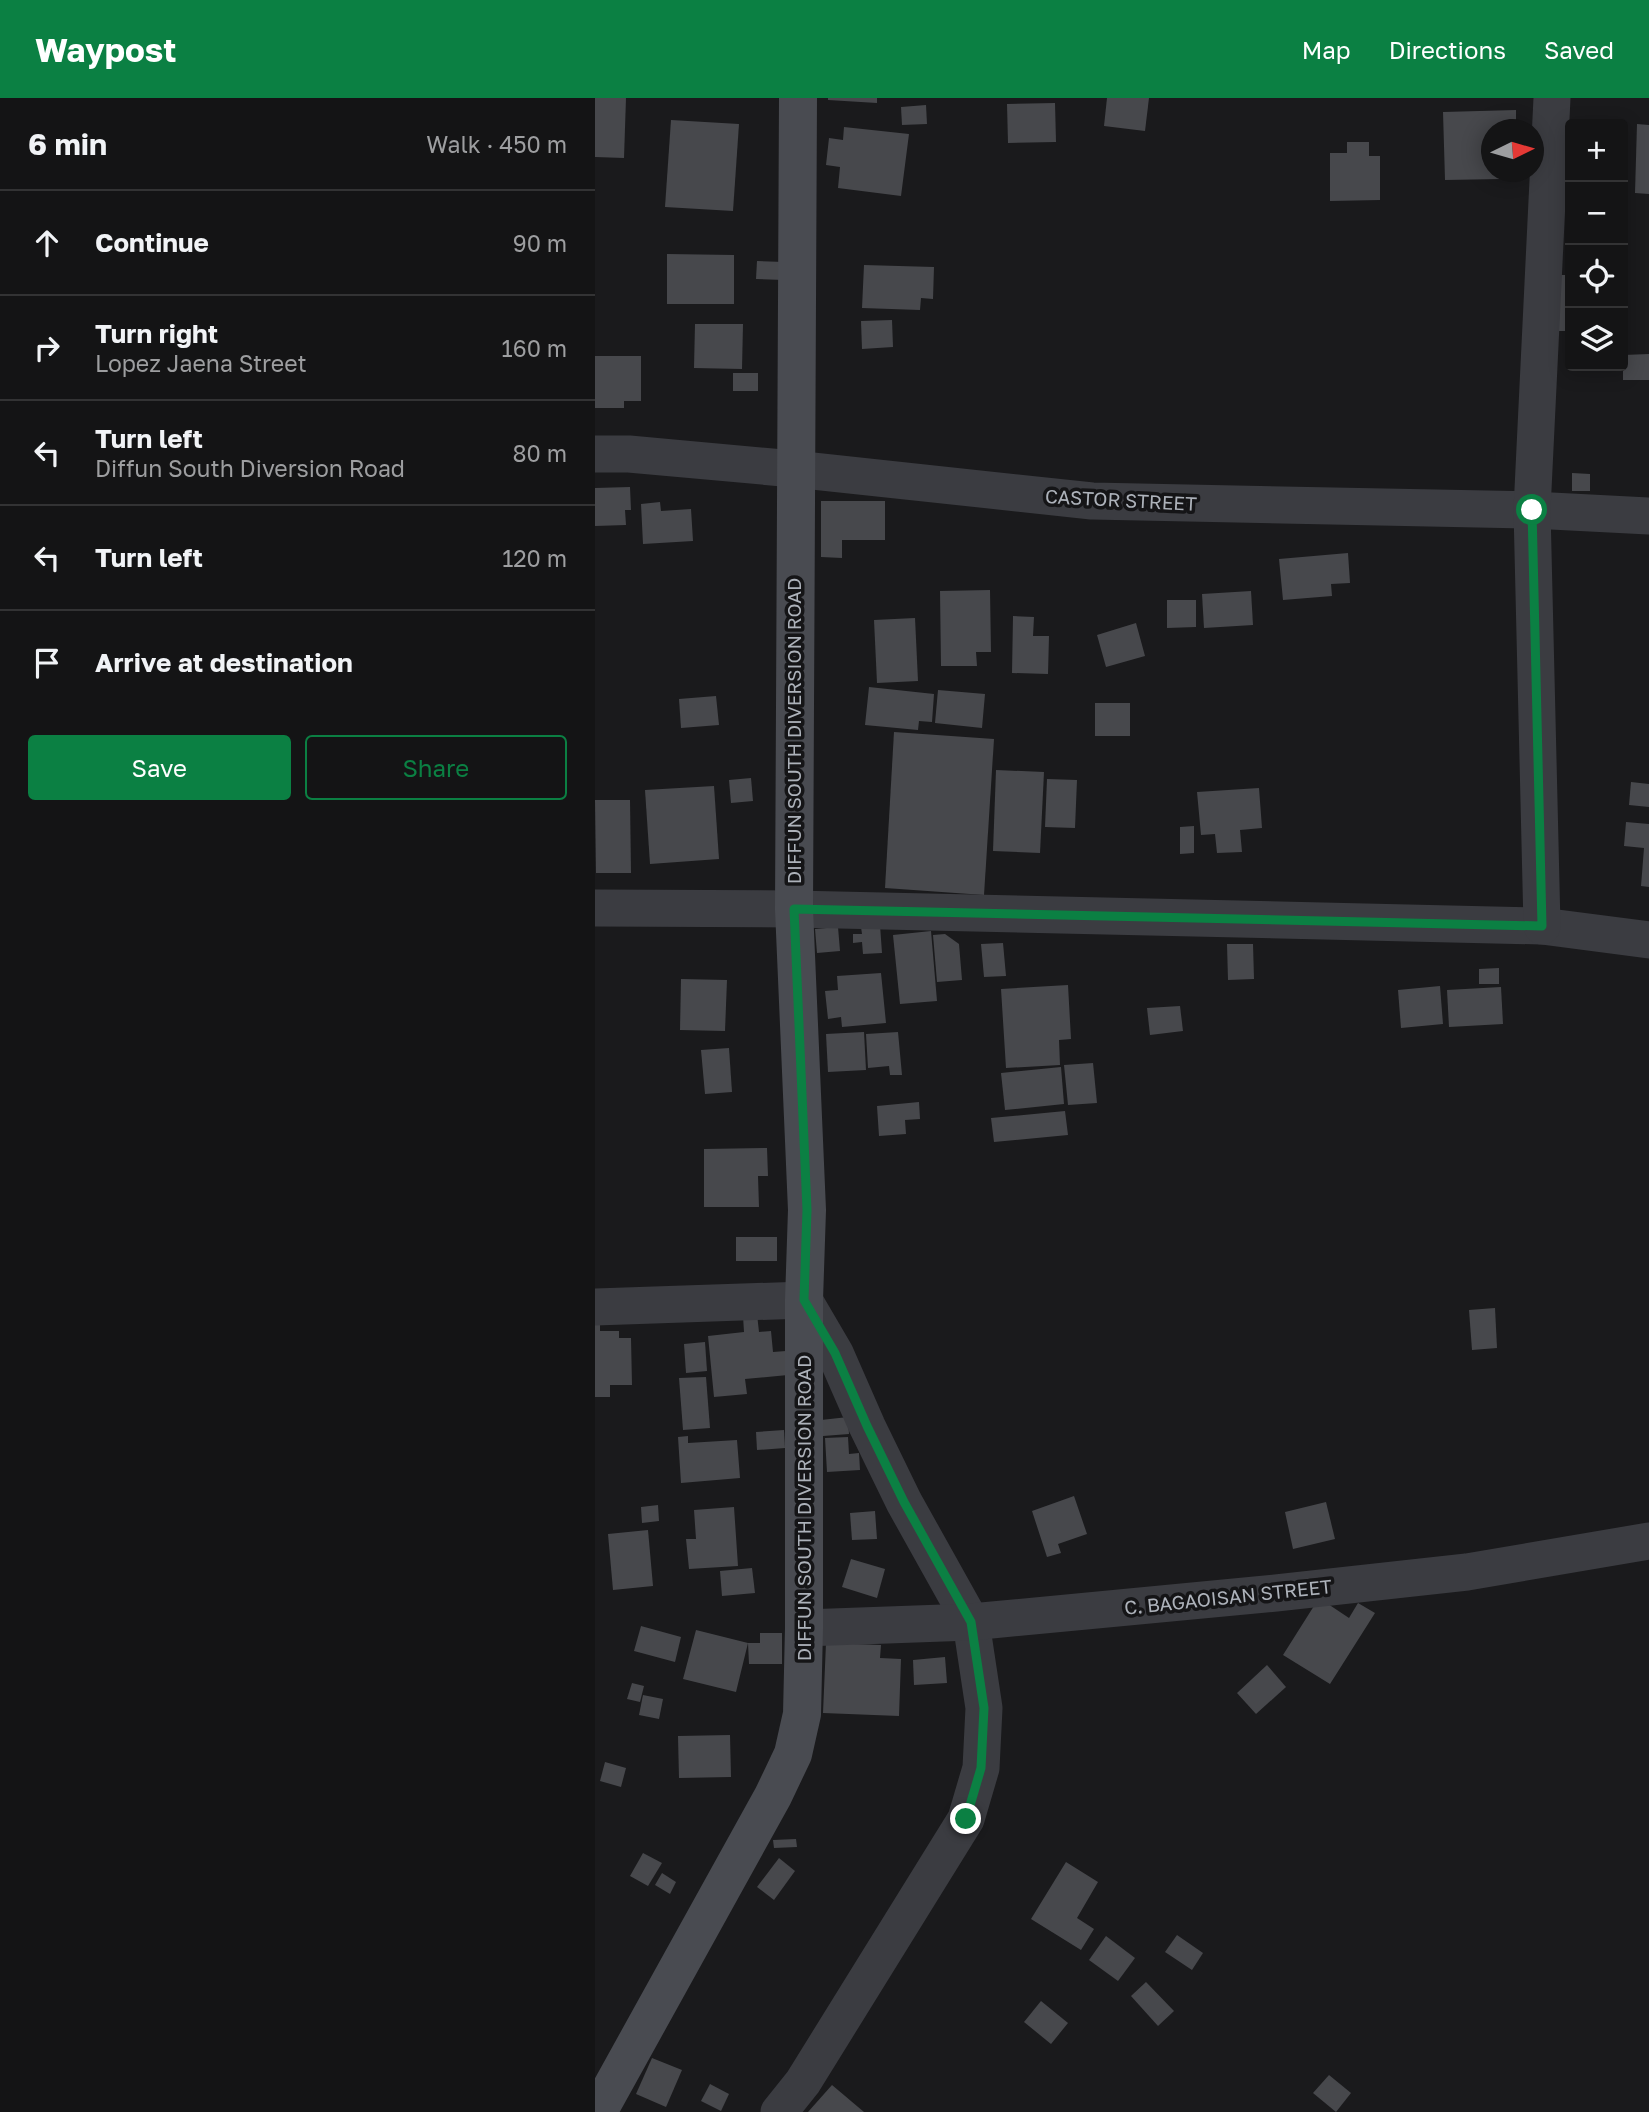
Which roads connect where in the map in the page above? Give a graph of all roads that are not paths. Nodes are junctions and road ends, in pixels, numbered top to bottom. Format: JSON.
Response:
{"nodes":[{"id":1,"x":798,"y":98,"type":"edge"},
{"id":2,"x":1552,"y":98,"type":"edge"},
{"id":3,"x":595,"y":454,"type":"edge"},
{"id":4,"x":795,"y":469,"type":"junction"},
{"id":5,"x":1532,"y":510,"type":"junction"},
{"id":6,"x":1649,"y":516,"type":"edge"},
{"id":7,"x":595,"y":908,"type":"edge"},
{"id":8,"x":794,"y":909,"type":"junction"},
{"id":9,"x":1542,"y":926,"type":"junction"},
{"id":10,"x":1649,"y":940,"type":"edge"},
{"id":11,"x":804,"y":1300,"type":"junction"},
{"id":12,"x":595,"y":1307,"type":"edge"},
{"id":13,"x":1649,"y":1541,"type":"edge"},
{"id":14,"x":971,"y":1622,"type":"junction"},
{"id":15,"x":804,"y":1628,"type":"junction"},
{"id":16,"x":599,"y":2112,"type":"edge"},
{"id":17,"x":779,"y":2112,"type":"edge"}],
"edges":[{"from":1,"to":4,"type":"street","name":"DIFFUN SOUTH DIVERSION ROAD"},
{"from":2,"to":5,"type":"street"},
{"from":3,"to":4,"type":"street","name":"CASTOR STREET"},
{"from":4,"to":5,"type":"street","name":"CASTOR STREET"},
{"from":4,"to":8,"type":"street","name":"DIFFUN SOUTH DIVERSION ROAD"},
{"from":5,"to":6,"type":"street","name":"CASTOR STREET"},
{"from":5,"to":9,"type":"street"},
{"from":7,"to":8,"type":"street"},
{"from":8,"to":9,"type":"street"},
{"from":8,"to":11,"type":"street","name":"DIFFUN SOUTH DIVERSION ROAD"},
{"from":9,"to":10,"type":"street"},
{"from":11,"to":12,"type":"street"},
{"from":11,"to":14,"type":"street"},
{"from":11,"to":15,"type":"street","name":"DIFFUN SOUTH DIVERSION ROAD"},
{"from":13,"to":14,"type":"street","name":"C. BAGAOISAN STREET"},
{"from":14,"to":15,"type":"street","name":"C. BAGAOISAN STREET"},
{"from":14,"to":17,"type":"street"},
{"from":15,"to":16,"type":"street","name":"DIFFUN SOUTH DIVERSION ROAD"}]}
